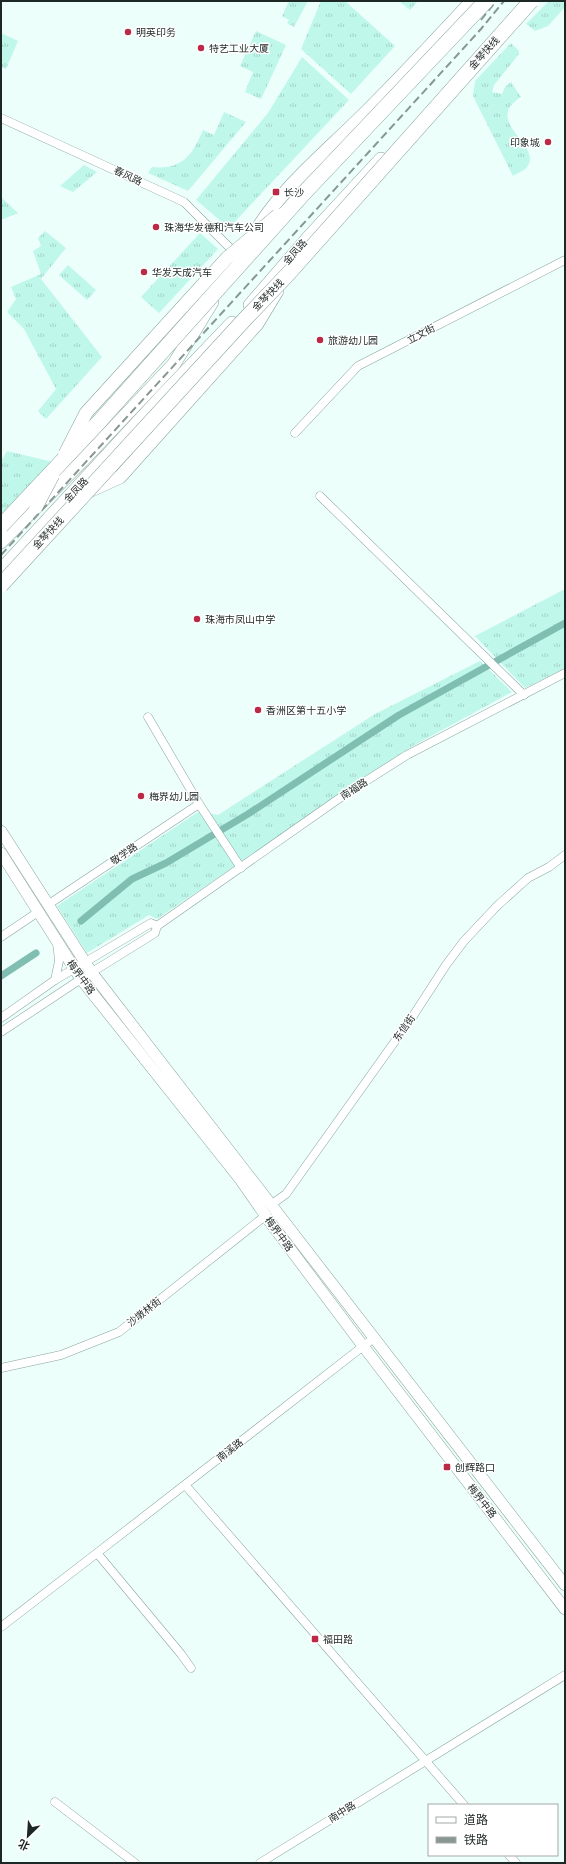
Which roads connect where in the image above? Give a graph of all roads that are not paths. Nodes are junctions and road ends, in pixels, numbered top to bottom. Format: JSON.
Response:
{"nodes":[{"id":1,"x":472,"y":1,"type":"edge"},
{"id":2,"x":486,"y":1,"type":"edge"},
{"id":3,"x":522,"y":1,"type":"edge"},
{"id":4,"x":531,"y":1,"type":"edge"},
{"id":5,"x":1,"y":118,"type":"edge"},
{"id":6,"x":304,"y":193,"type":"junction"},
{"id":7,"x":239,"y":257,"type":"junction"},
{"id":8,"x":565,"y":260,"type":"edge"},
{"id":9,"x":288,"y":274,"type":"junction"},
{"id":10,"x":295,"y":433,"type":"dead end"},
{"id":11,"x":320,"y":496,"type":"dead end"},
{"id":12,"x":63,"y":503,"type":"junction"},
{"id":13,"x":36,"y":507,"type":"junction"},
{"id":14,"x":1,"y":526,"type":"edge"},
{"id":15,"x":1,"y":542,"type":"edge"},
{"id":16,"x":1,"y":570,"type":"edge"},
{"id":17,"x":1,"y":585,"type":"edge"},
{"id":18,"x":565,"y":673,"type":"edge"},
{"id":19,"x":524,"y":695,"type":"junction"},
{"id":20,"x":148,"y":717,"type":"dead end"},
{"id":21,"x":199,"y":804,"type":"junction"},
{"id":22,"x":1,"y":831,"type":"edge"},
{"id":23,"x":1,"y":853,"type":"edge"},
{"id":24,"x":565,"y":855,"type":"edge"},
{"id":25,"x":241,"y":868,"type":"junction"},
{"id":26,"x":36,"y":885,"type":"junction"},
{"id":27,"x":26,"y":892,"type":"junction"},
{"id":28,"x":49,"y":904,"type":"junction"},
{"id":29,"x":38,"y":912,"type":"junction"},
{"id":30,"x":157,"y":926,"type":"junction"},
{"id":31,"x":1,"y":937,"type":"edge"},
{"id":32,"x":56,"y":942,"type":"junction"},
{"id":33,"x":85,"y":962,"type":"junction"},
{"id":34,"x":74,"y":968,"type":"junction"},
{"id":35,"x":92,"y":973,"type":"junction"},
{"id":36,"x":81,"y":979,"type":"junction"},
{"id":37,"x":55,"y":980,"type":"junction"},
{"id":38,"x":1,"y":1018,"type":"edge"},
{"id":39,"x":1,"y":1032,"type":"edge"},
{"id":40,"x":272,"y":1204,"type":"junction"},
{"id":41,"x":265,"y":1216,"type":"junction"},
{"id":42,"x":375,"y":1337,"type":"junction"},
{"id":43,"x":363,"y":1346,"type":"junction"},
{"id":44,"x":1,"y":1368,"type":"edge"},
{"id":45,"x":186,"y":1486,"type":"junction"},
{"id":46,"x":97,"y":1553,"type":"junction"},
{"id":47,"x":565,"y":1585,"type":"edge"},
{"id":48,"x":565,"y":1609,"type":"edge"},
{"id":49,"x":1,"y":1627,"type":"edge"},
{"id":50,"x":190,"y":1668,"type":"dead end"},
{"id":51,"x":565,"y":1675,"type":"edge"},
{"id":52,"x":424,"y":1762,"type":"junction"},
{"id":53,"x":55,"y":1802,"type":"dead end"},
{"id":54,"x":463,"y":1804,"type":"edge"},
{"id":55,"x":135,"y":1863,"type":"edge"},
{"id":56,"x":260,"y":1863,"type":"edge"}],
"edges":[{"from":1,"to":7,"type":"main road","name":"金凤路"},
{"from":2,"to":6,"type":"highway","bridge":true},
{"from":3,"to":12,"type":"main road","name":"金凤路"},
{"from":4,"to":9,"type":"highway","name":"金琴快线","bridge":true},
{"from":5,"to":7,"type":"street","name":"春风路"},
{"from":6,"to":13,"type":"main road","bridge":true},
{"from":6,"to":14,"type":"highway","bridge":true},
{"from":7,"to":13,"type":"main road","name":"金凤路"},
{"from":8,"to":10,"type":"street","name":"立文街"},
{"from":9,"to":12,"type":"main road","bridge":true},
{"from":9,"to":17,"type":"highway","name":"金琴快线","bridge":true},
{"from":11,"to":19,"type":"street"},
{"from":12,"to":16,"type":"main road","name":"金凤路"},
{"from":13,"to":15,"type":"main road","name":"金凤路"},
{"from":18,"to":19,"type":"street","name":"南福路"},
{"from":19,"to":25,"type":"street","name":"南福路"},
{"from":20,"to":21,"type":"street"},
{"from":21,"to":25,"type":"street"},
{"from":21,"to":28,"type":"street","name":"敬学路"},
{"from":22,"to":26,"type":"main road","name":"梅界中路"},
{"from":23,"to":27,"type":"main road","name":"梅界中路"},
{"from":24,"to":40,"type":"street","name":"东信街"},
{"from":25,"to":30,"type":"street","name":"南福路"},
{"from":26,"to":27,"type":"street"},
{"from":26,"to":28,"type":"main road","name":"梅界中路"},
{"from":27,"to":29,"type":"main road","name":"梅界中路"},
{"from":28,"to":33,"type":"main road","name":"梅界中路"},
{"from":29,"to":31,"type":"street"},
{"from":29,"to":32,"type":"main road","name":"梅界中路"},
{"from":30,"to":33,"type":"street"},
{"from":30,"to":35,"type":"street"},
{"from":32,"to":34,"type":"main road","name":"梅界中路"},
{"from":32,"to":37,"type":"street"},
{"from":33,"to":34,"type":"street"},
{"from":33,"to":35,"type":"main road","name":"梅界中路"},
{"from":34,"to":36,"type":"main road","name":"梅界中路"},
{"from":34,"to":37,"type":"street"},
{"from":35,"to":36,"type":"street"},
{"from":35,"to":40,"type":"main road","name":"梅界中路"},
{"from":36,"to":39,"type":"street"},
{"from":36,"to":41,"type":"main road","name":"梅界中路"},
{"from":37,"to":38,"type":"street"},
{"from":40,"to":42,"type":"main road","name":"梅界中路"},
{"from":41,"to":43,"type":"main road","name":"梅界中路"},
{"from":41,"to":44,"type":"street","name":"沙墩林街"},
{"from":42,"to":43,"type":"street","name":"南溪路"},
{"from":42,"to":47,"type":"main road","name":"梅界中路"},
{"from":43,"to":45,"type":"street","name":"南溪路"},
{"from":43,"to":48,"type":"main road","name":"梅界中路"},
{"from":45,"to":46,"type":"street","name":"南溪路"},
{"from":45,"to":52,"type":"street"},
{"from":46,"to":49,"type":"street","name":"南溪路"},
{"from":46,"to":50,"type":"street"},
{"from":51,"to":52,"type":"street","name":"南中路"},
{"from":52,"to":54,"type":"street"},
{"from":52,"to":56,"type":"street","name":"南中路"},
{"from":53,"to":55,"type":"street"}]}
